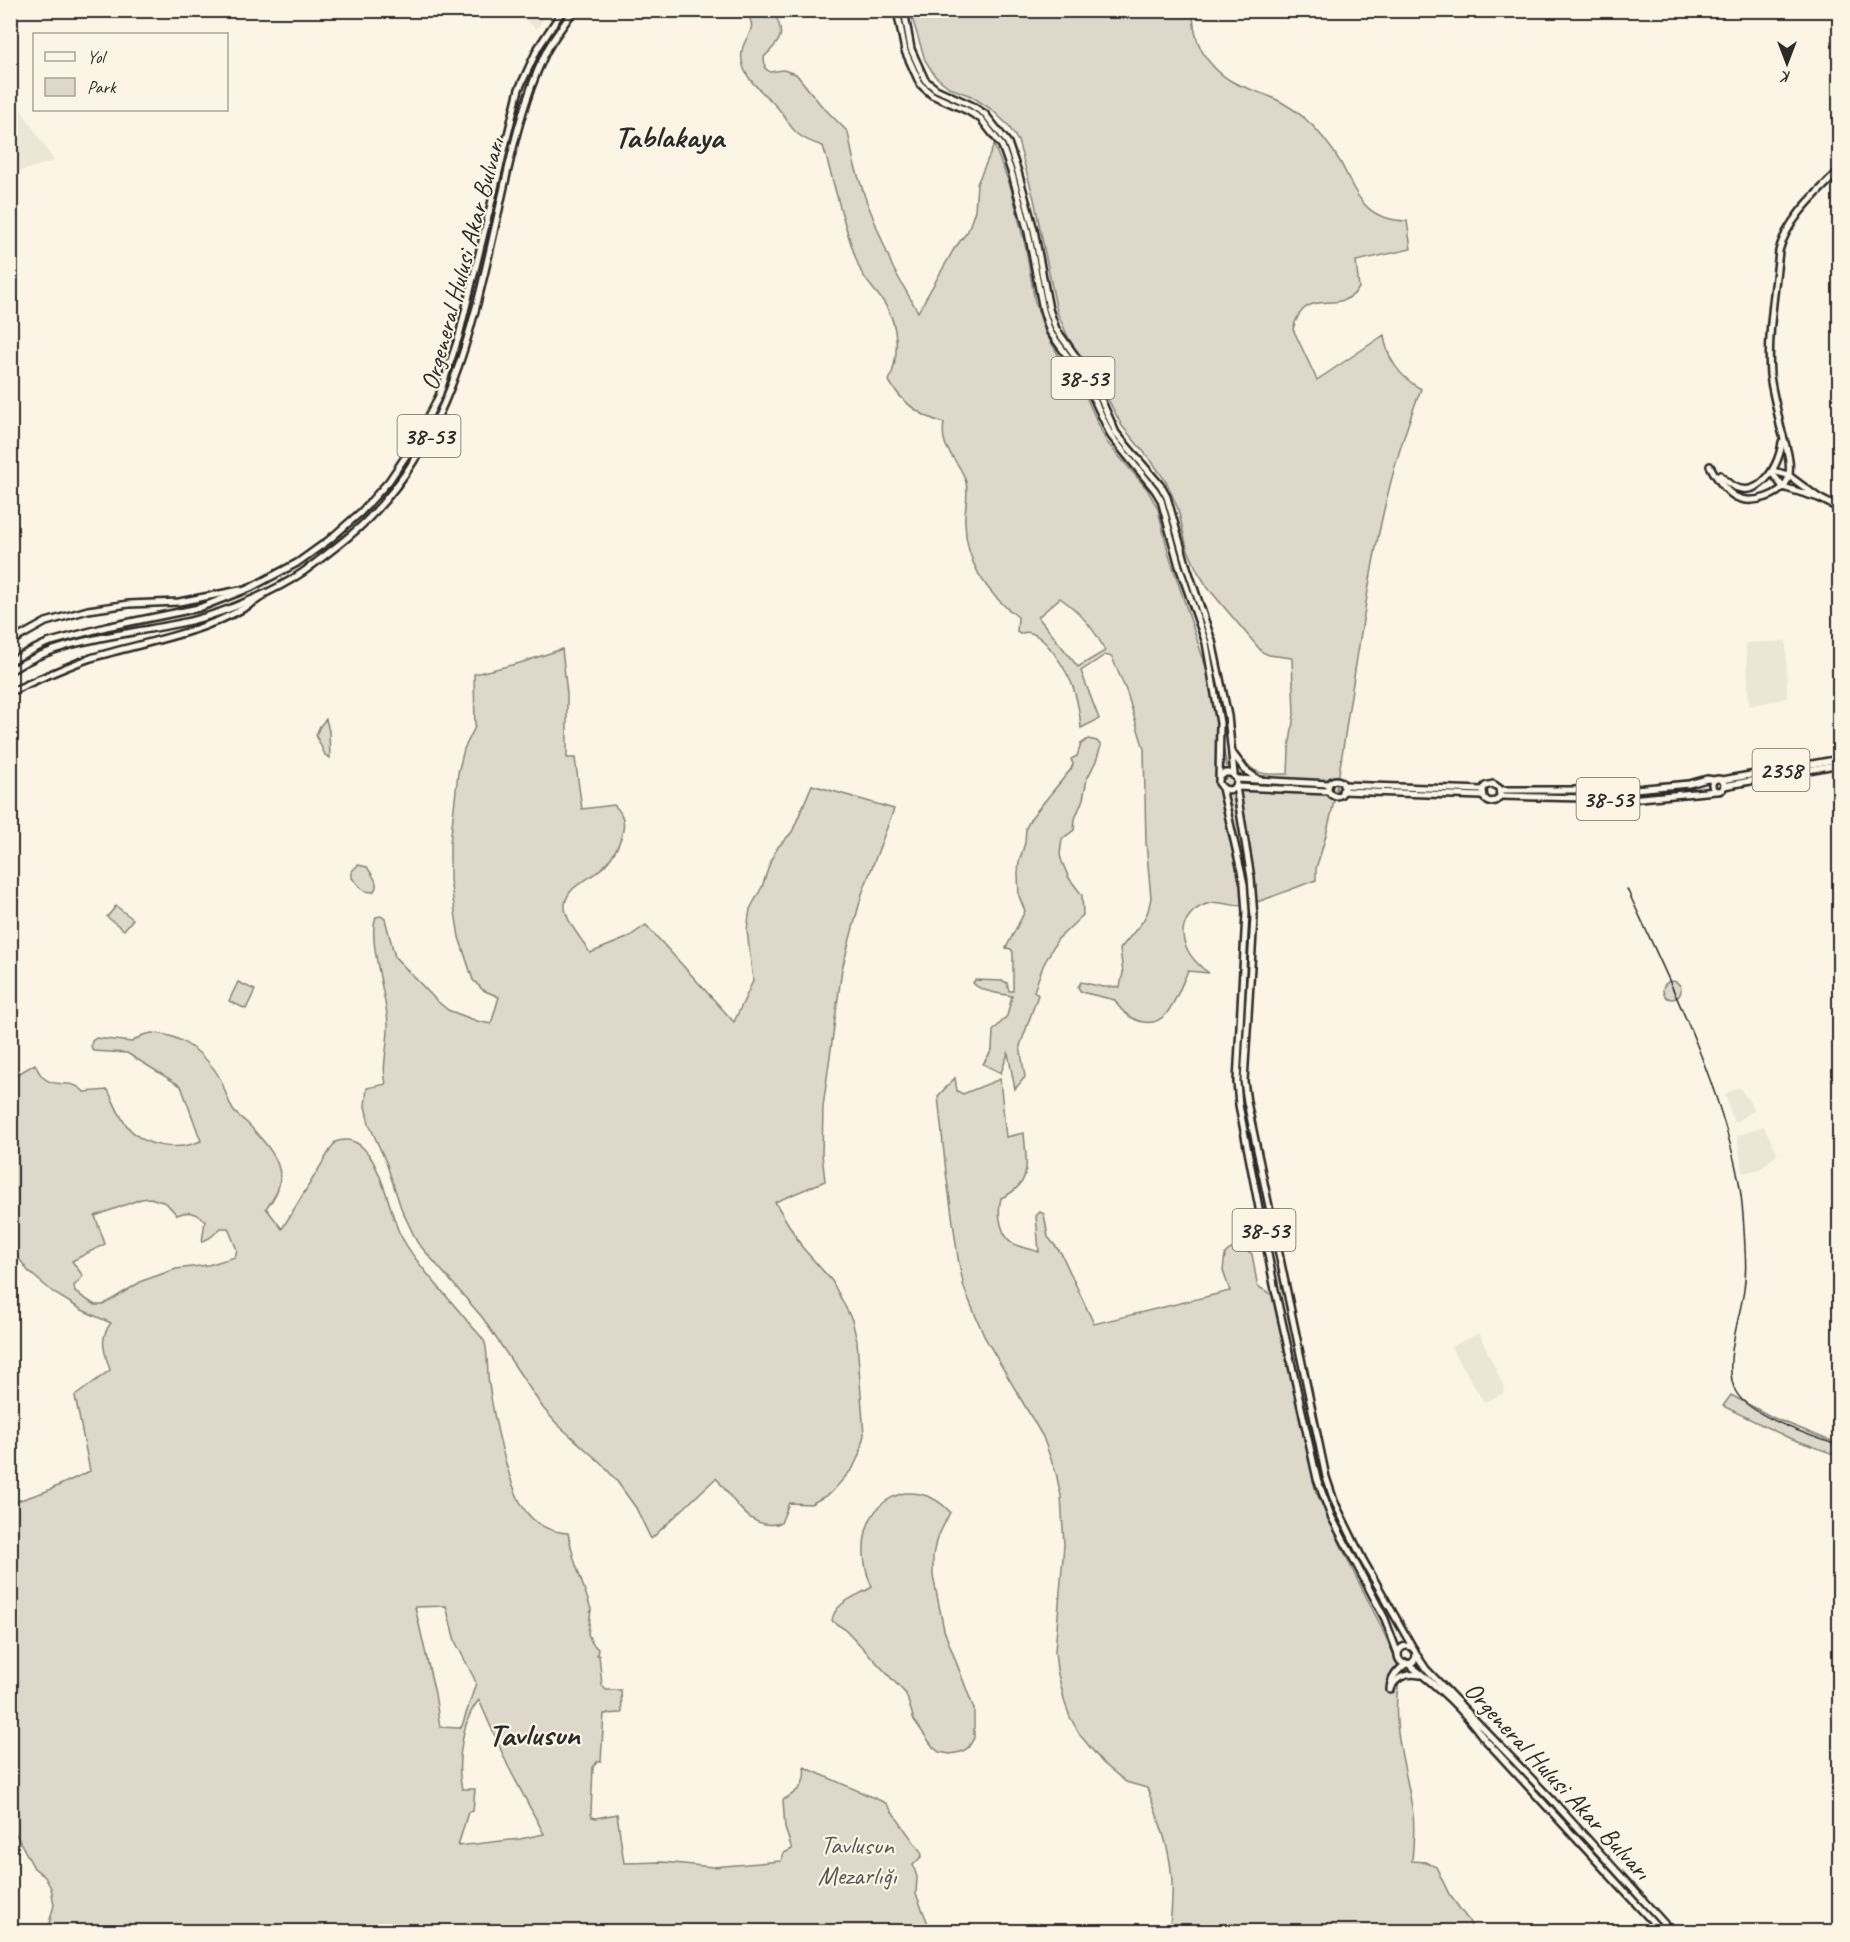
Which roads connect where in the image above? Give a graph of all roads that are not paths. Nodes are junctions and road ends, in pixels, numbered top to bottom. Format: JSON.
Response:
{"nodes":[{"id":1,"x":563,"y":10,"type":"edge"},
{"id":2,"x":574,"y":10,"type":"edge"},
{"id":3,"x":897,"y":10,"type":"edge"},
{"id":4,"x":904,"y":10,"type":"edge"},
{"id":5,"x":1839,"y":170,"type":"edge"},
{"id":6,"x":1782,"y":432,"type":"junction"},
{"id":7,"x":1772,"y":472,"type":"junction"},
{"id":8,"x":1788,"y":475,"type":"junction"},
{"id":9,"x":1738,"y":487,"type":"junction"},
{"id":10,"x":1783,"y":487,"type":"junction"},
{"id":11,"x":1730,"y":492,"type":"junction"},
{"id":12,"x":1739,"y":498,"type":"junction"},
{"id":13,"x":1819,"y":498,"type":"junction"},
{"id":14,"x":1839,"y":509,"type":"edge"},
{"id":15,"x":274,"y":587,"type":"junction"},
{"id":16,"x":250,"y":588,"type":"junction"},
{"id":17,"x":10,"y":642,"type":"edge"},
{"id":18,"x":10,"y":661,"type":"edge"},
{"id":19,"x":10,"y":671,"type":"edge"},
{"id":20,"x":10,"y":692,"type":"edge"},
{"id":21,"x":1232,"y":751,"type":"junction"},
{"id":22,"x":1839,"y":759,"type":"edge"},
{"id":23,"x":1839,"y":764,"type":"edge"},
{"id":24,"x":1235,"y":776,"type":"junction"},
{"id":25,"x":1220,"y":777,"type":"junction"},
{"id":26,"x":1260,"y":780,"type":"junction"},
{"id":27,"x":1714,"y":780,"type":"junction"},
{"id":28,"x":1722,"y":780,"type":"junction"},
{"id":29,"x":1724,"y":786,"type":"junction"},
{"id":30,"x":1236,"y":787,"type":"junction"},
{"id":31,"x":1328,"y":787,"type":"junction"},
{"id":32,"x":1222,"y":788,"type":"junction"},
{"id":33,"x":1343,"y":788,"type":"junction"},
{"id":34,"x":1716,"y":791,"type":"junction"},
{"id":35,"x":1482,"y":793,"type":"junction"},
{"id":36,"x":1500,"y":793,"type":"junction"},
{"id":37,"x":1414,"y":1651,"type":"junction"},
{"id":38,"x":1398,"y":1654,"type":"junction"},
{"id":39,"x":1407,"y":1663,"type":"junction"},
{"id":40,"x":1423,"y":1675,"type":"junction"},
{"id":41,"x":1662,"y":1932,"type":"edge"},
{"id":42,"x":1672,"y":1932,"type":"edge"}],
"edges":[{"from":1,"to":16,"type":"main road","name":"Orgeneral Hulusi Akar Bulvarı","number":"38-53"},
{"from":2,"to":15,"type":"main road","name":"Orgeneral Hulusi Akar Bulvarı","number":"38-53"},
{"from":3,"to":25,"type":"main road","number":"38-53"},
{"from":4,"to":21,"type":"main road","number":"38-53"},
{"from":5,"to":6,"type":"main road"},
{"from":6,"to":7,"type":"main road"},
{"from":6,"to":8,"type":"main road"},
{"from":7,"to":8,"type":"main road"},
{"from":7,"to":9,"type":"main road"},
{"from":7,"to":10,"type":"main road"},
{"from":8,"to":10,"type":"main road"},
{"from":8,"to":13,"type":"main road"},
{"from":9,"to":11,"type":"main road"},
{"from":9,"to":11,"type":"main road"},
{"from":9,"to":12,"type":"main road"},
{"from":10,"to":12,"type":"main road"},
{"from":10,"to":13,"type":"main road"},
{"from":11,"to":12,"type":"main road"},
{"from":13,"to":14,"type":"main road"},
{"from":15,"to":19,"type":"main road","name":"Orgeneral Hulusi Akar Bulvarı","number":"38-53"},
{"from":15,"to":20,"type":"main road"},
{"from":16,"to":17,"type":"main road"},
{"from":16,"to":18,"type":"main road","name":"Orgeneral Hulusi Akar Bulvarı","number":"38-53"},
{"from":21,"to":24,"type":"main road","number":"38-53"},
{"from":21,"to":26,"type":"main road"},
{"from":22,"to":28,"type":"main road","number":"2358"},
{"from":23,"to":29,"type":"main road"},
{"from":24,"to":25,"type":"main road"},
{"from":24,"to":26,"type":"main road"},
{"from":24,"to":30,"type":"main road"},
{"from":25,"to":32,"type":"main road"},
{"from":26,"to":31,"type":"main road"},
{"from":27,"to":28,"type":"main road"},
{"from":27,"to":34,"type":"main road"},
{"from":27,"to":36,"type":"main road"},
{"from":28,"to":29,"type":"main road"},
{"from":29,"to":34,"type":"main road"},
{"from":30,"to":31,"type":"main road"},
{"from":30,"to":32,"type":"main road"},
{"from":30,"to":37,"type":"main road","name":"Orgeneral Hulusi Akar Bulvarı"},
{"from":31,"to":33,"type":"main road"},
{"from":31,"to":33,"type":"main road"},
{"from":32,"to":38,"type":"main road","number":"38-53"},
{"from":33,"to":35,"type":"main road"},
{"from":34,"to":36,"type":"main road","number":"38-53"},
{"from":35,"to":36,"type":"main road"},
{"from":35,"to":36,"type":"main road"},
{"from":37,"to":38,"type":"main road"},
{"from":37,"to":39,"type":"main road"},
{"from":37,"to":42,"type":"main road","name":"Orgeneral Hulusi Akar Bulvarı"},
{"from":38,"to":39,"type":"main road"},
{"from":39,"to":40,"type":"main road","name":"Orgeneral Hulusi Akar Bulvarı"},
{"from":39,"to":40,"type":"main road"},
{"from":40,"to":41,"type":"main road","name":"Orgeneral Hulusi Akar Bulvarı"}]}
